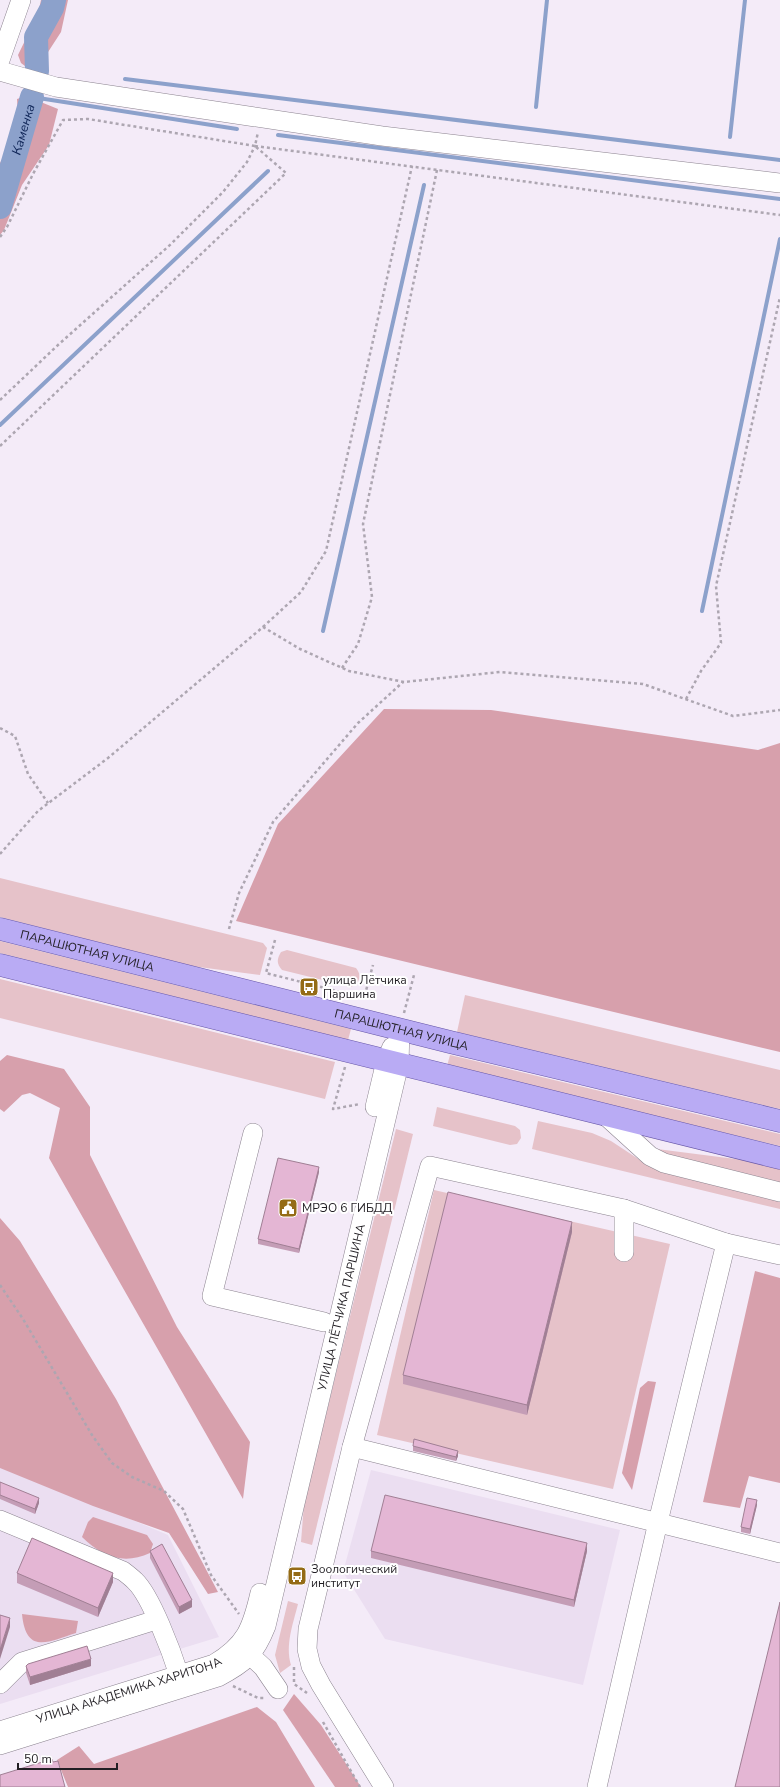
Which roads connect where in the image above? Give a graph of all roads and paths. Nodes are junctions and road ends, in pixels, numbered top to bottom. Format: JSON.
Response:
{"nodes":[{"id":1,"x":21,"y":0,"type":"edge"},
{"id":2,"x":0,"y":60,"type":"edge"},
{"id":3,"x":0,"y":71,"type":"edge"},
{"id":4,"x":260,"y":117,"type":"junction"},
{"id":5,"x":255,"y":146,"type":"junction"},
{"id":6,"x":412,"y":166,"type":"junction"},
{"id":7,"x":437,"y":170,"type":"junction"},
{"id":8,"x":780,"y":183,"type":"edge"},
{"id":9,"x":780,"y":215,"type":"edge"},
{"id":10,"x":0,"y":237,"type":"edge"},
{"id":11,"x":780,"y":297,"type":"edge"},
{"id":12,"x":0,"y":400,"type":"edge"},
{"id":13,"x":0,"y":446,"type":"edge"},
{"id":14,"x":263,"y":627,"type":"junction"},
{"id":15,"x":342,"y":668,"type":"junction"},
{"id":16,"x":404,"y":682,"type":"junction"},
{"id":17,"x":686,"y":699,"type":"junction"},
{"id":18,"x":780,"y":710,"type":"edge"},
{"id":19,"x":0,"y":728,"type":"edge"},
{"id":20,"x":48,"y":803,"type":"junction"},
{"id":21,"x":0,"y":854,"type":"edge"},
{"id":22,"x":0,"y":929,"type":"edge"},
{"id":23,"x":230,"y":929,"type":"dead end"},
{"id":24,"x":275,"y":940,"type":"dead end"},
{"id":25,"x":0,"y":965,"type":"edge"},
{"id":26,"x":373,"y":965,"type":"dead end"},
{"id":27,"x":414,"y":975,"type":"dead end"},
{"id":28,"x":400,"y":1029,"type":"junction"},
{"id":29,"x":392,"y":1063,"type":"junction"},
{"id":30,"x":345,"y":1067,"type":"dead end"},
{"id":31,"x":367,"y":1103,"type":"dead end"},
{"id":32,"x":606,"y":1116,"type":"junction"},
{"id":33,"x":780,"y":1122,"type":"edge"},
{"id":34,"x":253,"y":1133,"type":"dead end"},
{"id":35,"x":780,"y":1158,"type":"edge"},
{"id":36,"x":780,"y":1192,"type":"edge"},
{"id":37,"x":624,"y":1209,"type":"junction"},
{"id":38,"x":726,"y":1243,"type":"junction"},
{"id":39,"x":624,"y":1252,"type":"dead end"},
{"id":40,"x":780,"y":1255,"type":"edge"},
{"id":41,"x":0,"y":1285,"type":"edge"},
{"id":42,"x":324,"y":1322,"type":"junction"},
{"id":43,"x":352,"y":1447,"type":"junction"},
{"id":44,"x":658,"y":1522,"type":"junction"},
{"id":45,"x":1,"y":1523,"type":"edge"},
{"id":46,"x":780,"y":1553,"type":"edge"},
{"id":47,"x":156,"y":1620,"type":"junction"},
{"id":48,"x":244,"y":1625,"type":"junction"},
{"id":49,"x":251,"y":1656,"type":"junction"},
{"id":50,"x":294,"y":1667,"type":"dead end"},
{"id":51,"x":179,"y":1675,"type":"junction"},
{"id":52,"x":0,"y":1684,"type":"edge"},
{"id":53,"x":278,"y":1689,"type":"dead end"},
{"id":54,"x":311,"y":1700,"type":"dead end"},
{"id":55,"x":322,"y":1720,"type":"dead end"},
{"id":56,"x":0,"y":1731,"type":"edge"},
{"id":57,"x":0,"y":1745,"type":"edge"},
{"id":58,"x":360,"y":1787,"type":"edge"},
{"id":59,"x":384,"y":1787,"type":"edge"},
{"id":60,"x":597,"y":1787,"type":"edge"}],
"edges":[{"from":1,"to":2,"type":"street"},
{"from":3,"to":4,"type":"street"},
{"from":4,"to":5,"type":"path"},
{"from":4,"to":8,"type":"street"},
{"from":5,"to":6,"type":"path"},
{"from":5,"to":10,"type":"path"},
{"from":5,"to":12,"type":"path"},
{"from":5,"to":13,"type":"path"},
{"from":6,"to":7,"type":"path"},
{"from":6,"to":14,"type":"path"},
{"from":7,"to":9,"type":"path"},
{"from":7,"to":15,"type":"path"},
{"from":11,"to":17,"type":"path"},
{"from":14,"to":15,"type":"path"},
{"from":14,"to":20,"type":"path"},
{"from":15,"to":16,"type":"path"},
{"from":16,"to":17,"type":"path"},
{"from":16,"to":23,"type":"path"},
{"from":17,"to":18,"type":"path"},
{"from":19,"to":20,"type":"path"},
{"from":20,"to":21,"type":"path"},
{"from":22,"to":28,"type":"main road","name":"ПАРАШЮТНАЯ УЛИЦА"},
{"from":24,"to":26,"type":"path"},
{"from":25,"to":29,"type":"main road"},
{"from":27,"to":28,"type":"path"},
{"from":28,"to":29,"type":"street","name":"УЛИЦА ЛЁТЧИКА ПАРШИНА"},
{"from":28,"to":33,"type":"main road","name":"ПАРАШЮТНАЯ УЛИЦА"},
{"from":29,"to":32,"type":"main road"},
{"from":29,"to":42,"type":"street","name":"УЛИЦА ЛЁТЧИКА ПАРШИНА"},
{"from":29,"to":49,"type":"street","name":"УЛИЦА ЛЁТЧИКА ПАРШИНА"},
{"from":30,"to":31,"type":"path"},
{"from":32,"to":35,"type":"main road"},
{"from":32,"to":36,"type":"street"},
{"from":34,"to":42,"type":"street"},
{"from":37,"to":38,"type":"street"},
{"from":37,"to":39,"type":"street"},
{"from":37,"to":43,"type":"street"},
{"from":38,"to":40,"type":"street"},
{"from":38,"to":44,"type":"street"},
{"from":41,"to":48,"type":"path"},
{"from":42,"to":48,"type":"street","name":"УЛИЦА ЛЁТЧИКА ПАРШИНА"},
{"from":43,"to":44,"type":"street"},
{"from":43,"to":59,"type":"street"},
{"from":44,"to":46,"type":"street"},
{"from":44,"to":60,"type":"street"},
{"from":45,"to":47,"type":"street"},
{"from":47,"to":51,"type":"street"},
{"from":47,"to":52,"type":"street"},
{"from":48,"to":51,"type":"street","name":"УЛИЦА АКАДЕМИКА ХАРИТОНА"},
{"from":49,"to":53,"type":"street"},
{"from":49,"to":57,"type":"street","name":"УЛИЦА АКАДЕМИКА ХАРИТОНА"},
{"from":50,"to":54,"type":"path"},
{"from":51,"to":56,"type":"street","name":"УЛИЦА АКАДЕМИКА ХАРИТОНА"},
{"from":55,"to":58,"type":"path"}]}
